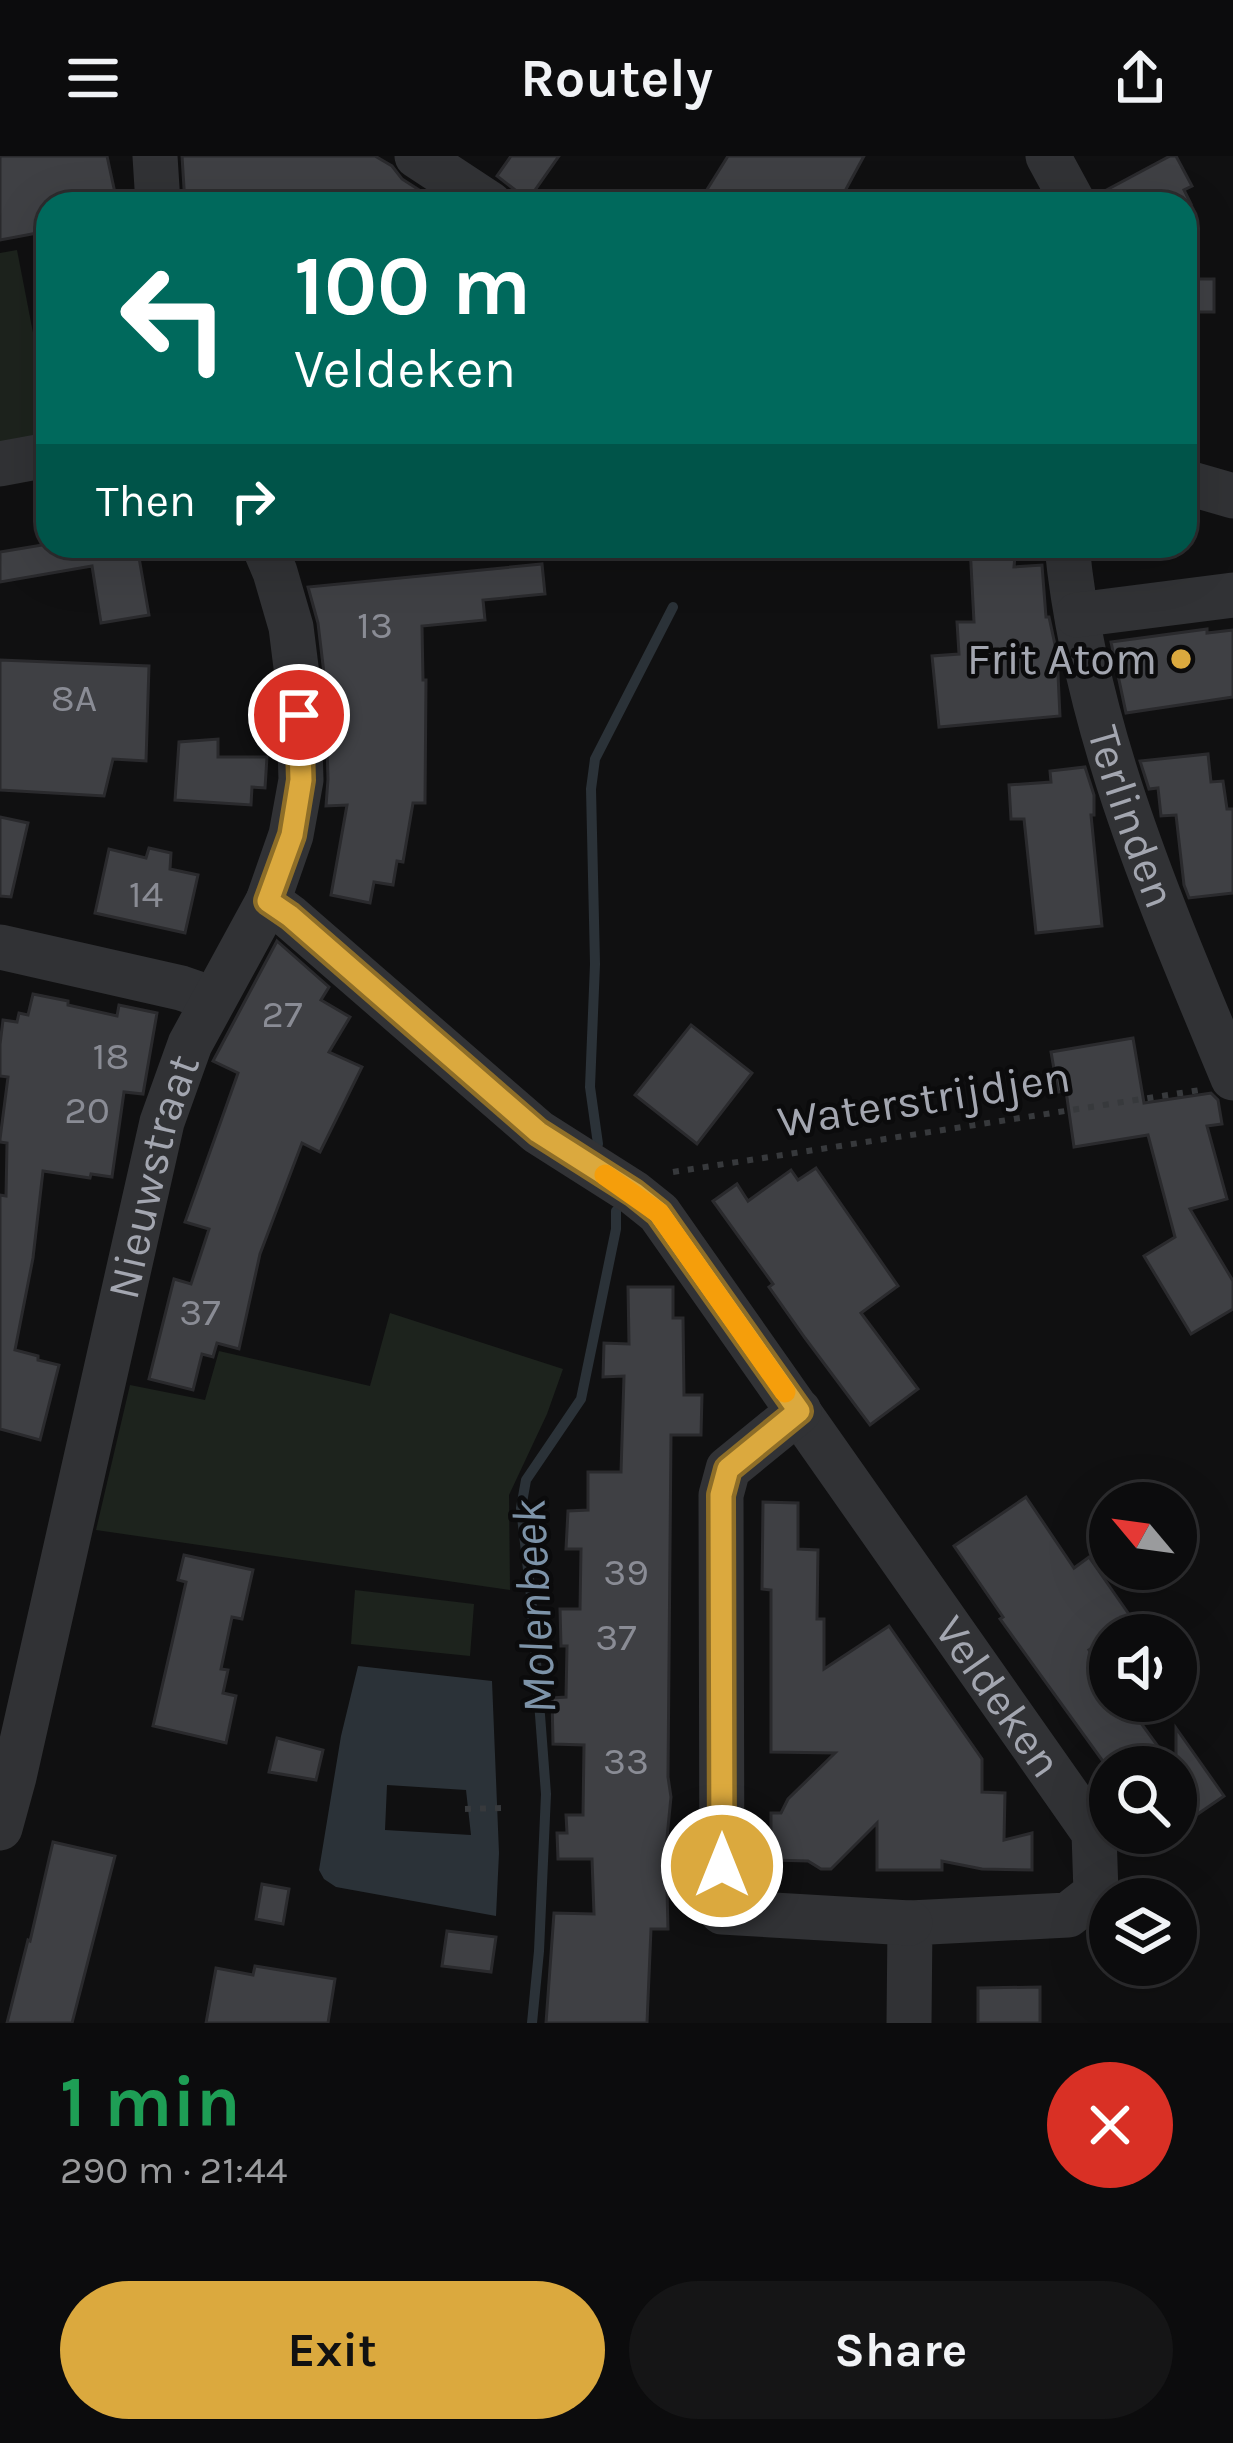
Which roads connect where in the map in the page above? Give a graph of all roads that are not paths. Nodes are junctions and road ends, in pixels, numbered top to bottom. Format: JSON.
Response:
{"nodes":[{"id":1,"x":155,"y":156,"type":"edge"},
{"id":2,"x":417,"y":156,"type":"edge"},
{"id":3,"x":1048,"y":156,"type":"edge"},
{"id":4,"x":157,"y":192,"type":"edge"},
{"id":5,"x":472,"y":192,"type":"edge"},
{"id":6,"x":1067,"y":192,"type":"edge"},
{"id":7,"x":36,"y":457,"type":"edge"},
{"id":8,"x":0,"y":464,"type":"edge"},
{"id":9,"x":1197,"y":486,"type":"edge"},
{"id":10,"x":1233,"y":496,"type":"edge"},
{"id":11,"x":269,"y":558,"type":"edge"},
{"id":12,"x":1069,"y":558,"type":"edge"},
{"id":13,"x":1233,"y":595,"type":"edge"},
{"id":14,"x":1077,"y":615,"type":"junction"},
{"id":15,"x":268,"y":901,"type":"junction"},
{"id":16,"x":0,"y":947,"type":"edge"},
{"id":17,"x":213,"y":999,"type":"junction"},
{"id":18,"x":1221,"y":1083,"type":"edge"},
{"id":19,"x":799,"y":1411,"type":"junction"},
{"id":20,"x":0,"y":1828,"type":"edge"},
{"id":21,"x":910,"y":1923,"type":"junction"},
{"id":22,"x":909,"y":2023,"type":"edge"}],
"edges":[{"from":1,"to":4,"type":"street"},
{"from":2,"to":5,"type":"street"},
{"from":3,"to":6,"type":"street"},
{"from":7,"to":8,"type":"street"},
{"from":9,"to":10,"type":"street"},
{"from":11,"to":15,"type":"street","name":"Nieuwstraat"},
{"from":12,"to":14,"type":"street","name":"Terlinden"},
{"from":13,"to":14,"type":"street"},
{"from":14,"to":18,"type":"street","name":"Terlinden"},
{"from":15,"to":17,"type":"street","name":"Nieuwstraat"},
{"from":15,"to":19,"type":"street","name":"Veldeken"},
{"from":16,"to":17,"type":"street"},
{"from":17,"to":20,"type":"street","name":"Nieuwstraat"},
{"from":19,"to":21,"type":"street","name":"Veldeken"},
{"from":19,"to":21,"type":"street","name":"Veldeken"},
{"from":21,"to":22,"type":"street"}]}
